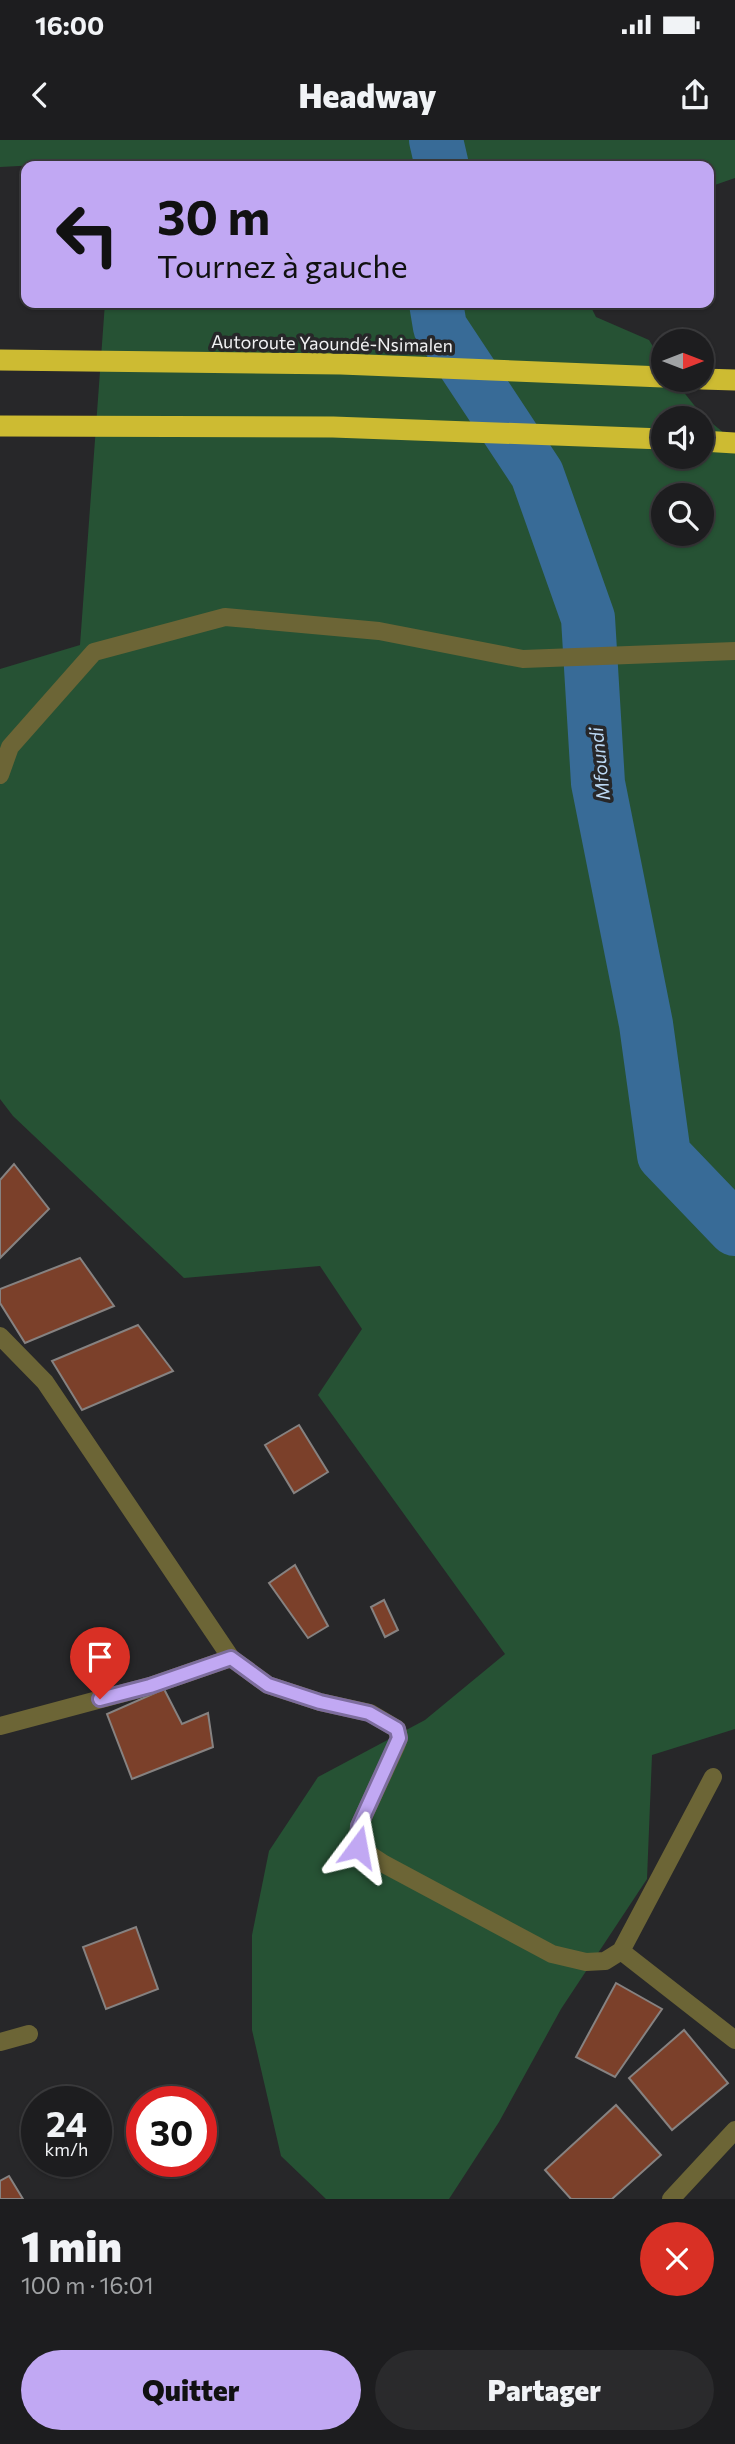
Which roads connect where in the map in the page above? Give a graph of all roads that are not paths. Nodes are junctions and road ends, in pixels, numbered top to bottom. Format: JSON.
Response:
{"nodes":[{"id":1,"x":0,"y":360,"type":"edge"},
{"id":2,"x":651,"y":377,"type":"edge"},
{"id":3,"x":714,"y":379,"type":"edge"},
{"id":4,"x":735,"y":380,"type":"edge"},
{"id":5,"x":0,"y":426,"type":"edge"},
{"id":6,"x":651,"y":438,"type":"edge"},
{"id":7,"x":714,"y":442,"type":"edge"},
{"id":8,"x":735,"y":443,"type":"edge"},
{"id":9,"x":735,"y":651,"type":"edge"},
{"id":10,"x":0,"y":775,"type":"edge"},
{"id":11,"x":0,"y":1336,"type":"edge"},
{"id":12,"x":231,"y":1658,"type":"junction"},
{"id":13,"x":0,"y":1726,"type":"edge"},
{"id":14,"x":713,"y":1777,"type":"dead end"},
{"id":15,"x":621,"y":1951,"type":"junction"},
{"id":16,"x":29,"y":2034,"type":"dead end"},
{"id":17,"x":735,"y":2040,"type":"edge"},
{"id":18,"x":0,"y":2042,"type":"edge"},
{"id":19,"x":735,"y":2130,"type":"edge"},
{"id":20,"x":671,"y":2199,"type":"edge"}],
"edges":[{"from":1,"to":2,"type":"highway","name":"Autoroute Yaoundé-Nsimalen"},
{"from":3,"to":4,"type":"highway"},
{"from":5,"to":6,"type":"highway"},
{"from":7,"to":8,"type":"highway"},
{"from":9,"to":10,"type":"street"},
{"from":11,"to":12,"type":"street"},
{"from":12,"to":13,"type":"street"},
{"from":12,"to":15,"type":"street"},
{"from":14,"to":15,"type":"street"},
{"from":15,"to":17,"type":"street"},
{"from":16,"to":18,"type":"street"},
{"from":19,"to":20,"type":"street"}]}
